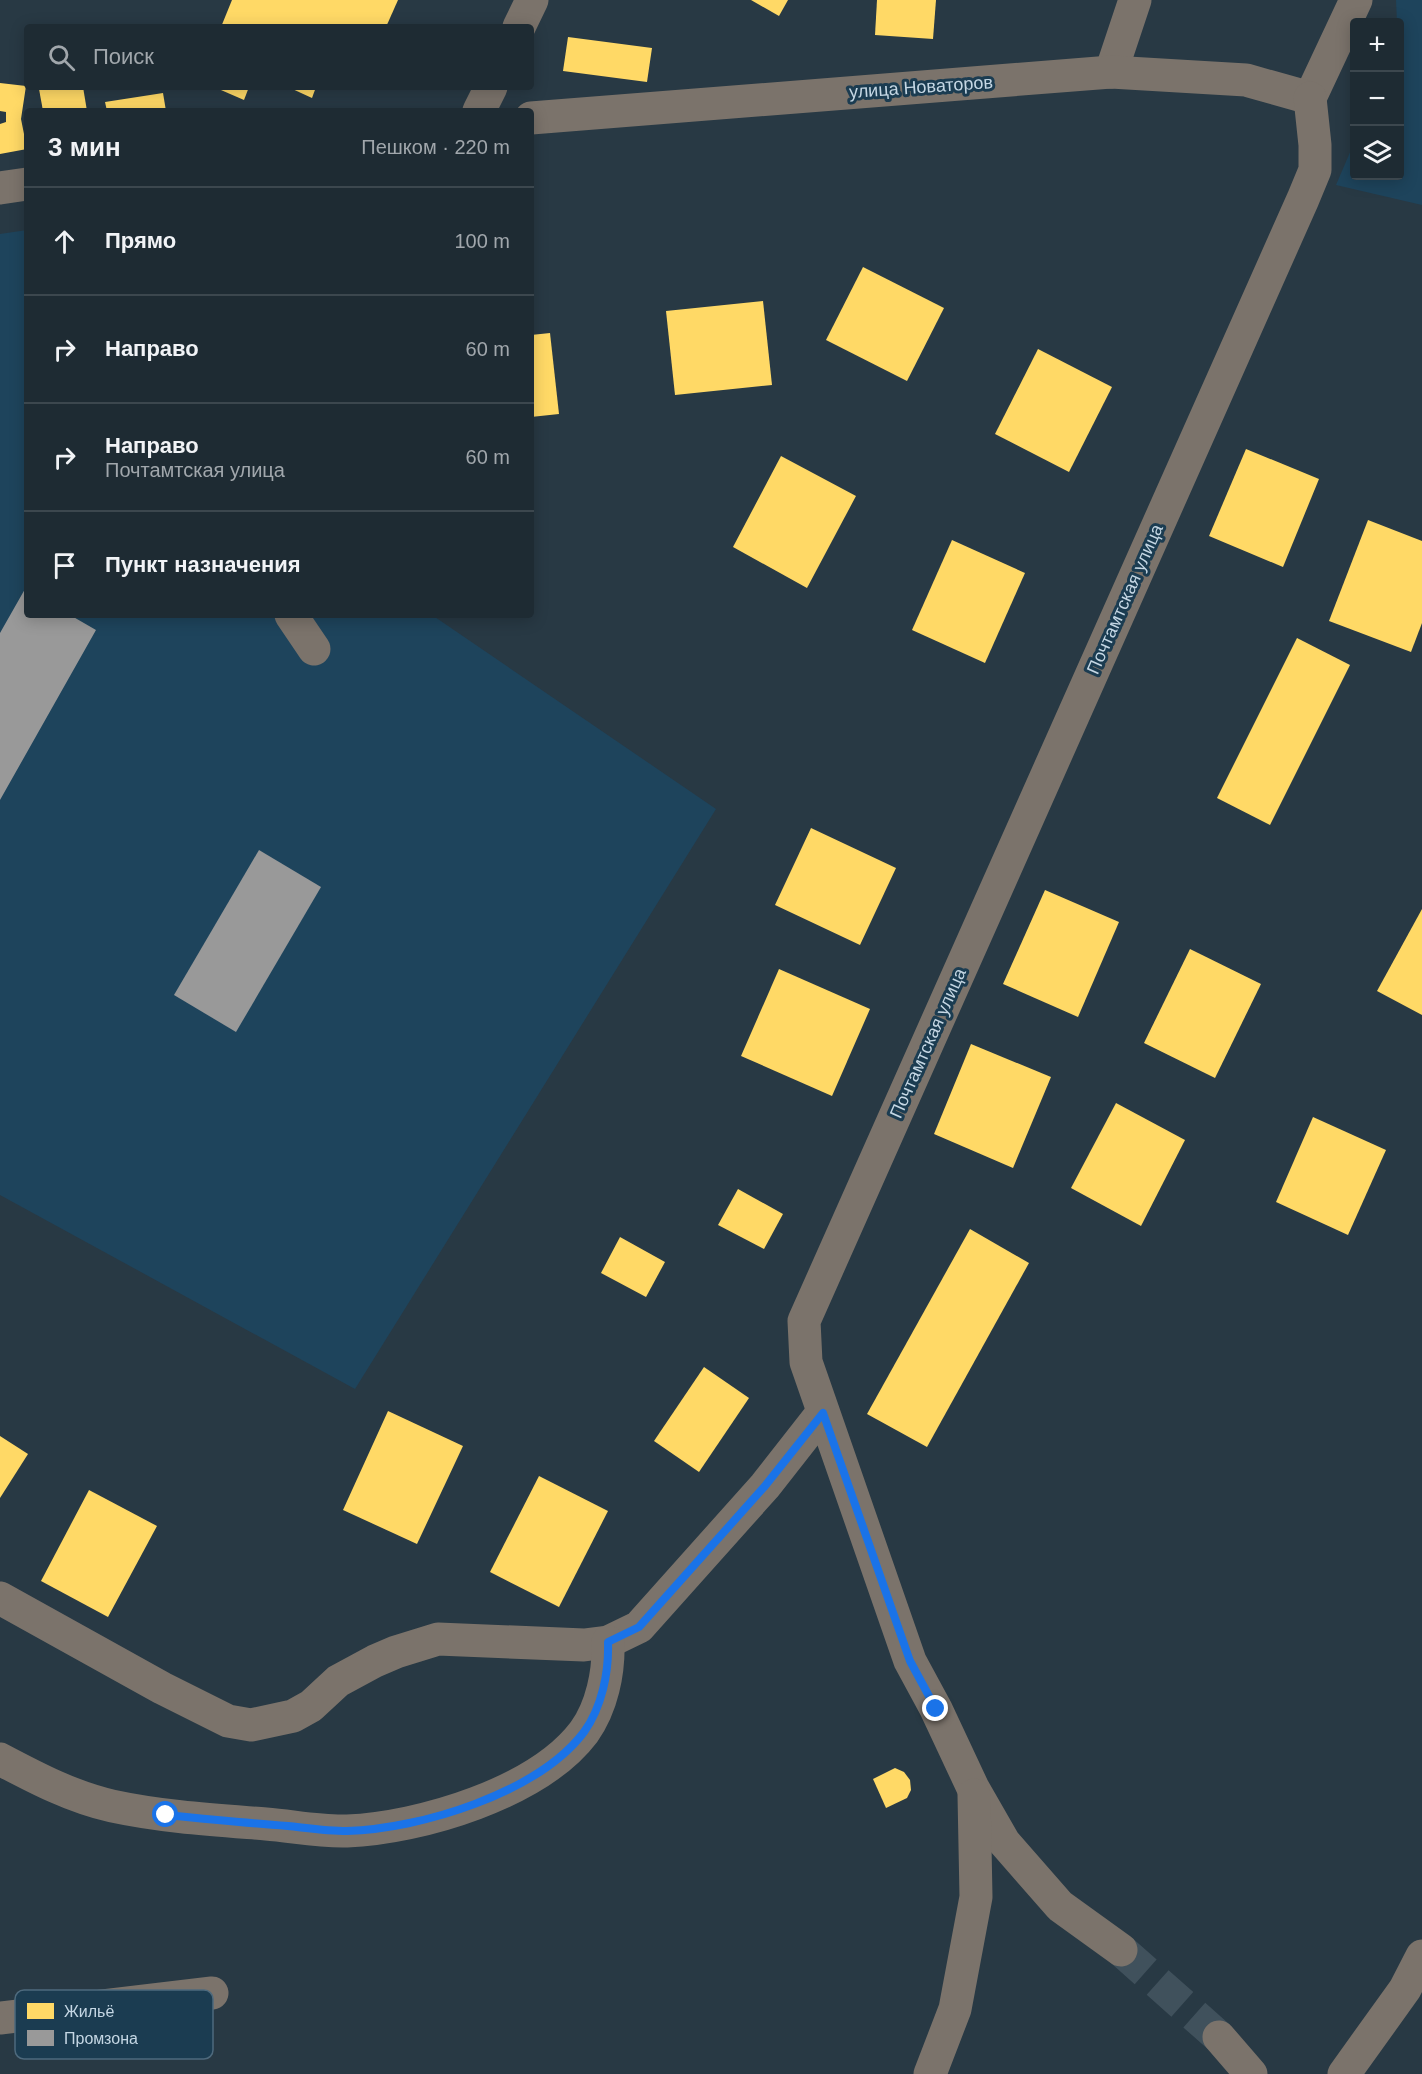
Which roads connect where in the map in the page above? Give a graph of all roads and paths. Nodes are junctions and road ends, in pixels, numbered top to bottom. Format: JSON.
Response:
{"nodes":[{"id":1,"x":532,"y":0,"type":"edge"},
{"id":2,"x":1135,"y":0,"type":"edge"},
{"id":3,"x":1356,"y":0,"type":"edge"},
{"id":4,"x":520,"y":24,"type":"edge"},
{"id":5,"x":1111,"y":72,"type":"junction"},
{"id":6,"x":490,"y":90,"type":"edge"},
{"id":7,"x":1310,"y":98,"type":"junction"},
{"id":8,"x":480,"y":108,"type":"edge"},
{"id":9,"x":534,"y":118,"type":"edge"},
{"id":10,"x":24,"y":184,"type":"edge"},
{"id":11,"x":0,"y":188,"type":"edge"},
{"id":12,"x":293,"y":618,"type":"edge"},
{"id":13,"x":314,"y":650,"type":"dead end"},
{"id":14,"x":823,"y":1413,"type":"junction"},
{"id":15,"x":0,"y":1598,"type":"edge"},
{"id":16,"x":608,"y":1642,"type":"junction"},
{"id":17,"x":0,"y":1759,"type":"edge"},
{"id":18,"x":973,"y":1788,"type":"junction"},
{"id":19,"x":1121,"y":1950,"type":"tunnel mouth"},
{"id":20,"x":1422,"y":1956,"type":"edge"},
{"id":21,"x":15,"y":2016,"type":"edge"},
{"id":22,"x":0,"y":2018,"type":"edge"},
{"id":23,"x":1219,"y":2037,"type":"tunnel mouth"},
{"id":24,"x":930,"y":2074,"type":"edge"},
{"id":25,"x":1251,"y":2074,"type":"edge"},
{"id":26,"x":1344,"y":2074,"type":"edge"}],
"edges":[{"from":1,"to":4,"type":"street"},
{"from":2,"to":5,"type":"street"},
{"from":3,"to":7,"type":"street"},
{"from":5,"to":7,"type":"street","name":"улица Новаторов"},
{"from":5,"to":9,"type":"street","name":"улица Новаторов"},
{"from":6,"to":8,"type":"street"},
{"from":7,"to":14,"type":"street","name":"Почтамтская улица"},
{"from":10,"to":11,"type":"street"},
{"from":12,"to":13,"type":"street"},
{"from":14,"to":16,"type":"street"},
{"from":14,"to":18,"type":"street","name":"Почтамтская улица"},
{"from":15,"to":16,"type":"street"},
{"from":16,"to":17,"type":"street"},
{"from":18,"to":19,"type":"street","name":"Почтамтская улица"},
{"from":18,"to":24,"type":"street"},
{"from":20,"to":26,"type":"street"},
{"from":21,"to":22,"type":"street"},
{"from":23,"to":25,"type":"street"}]}
